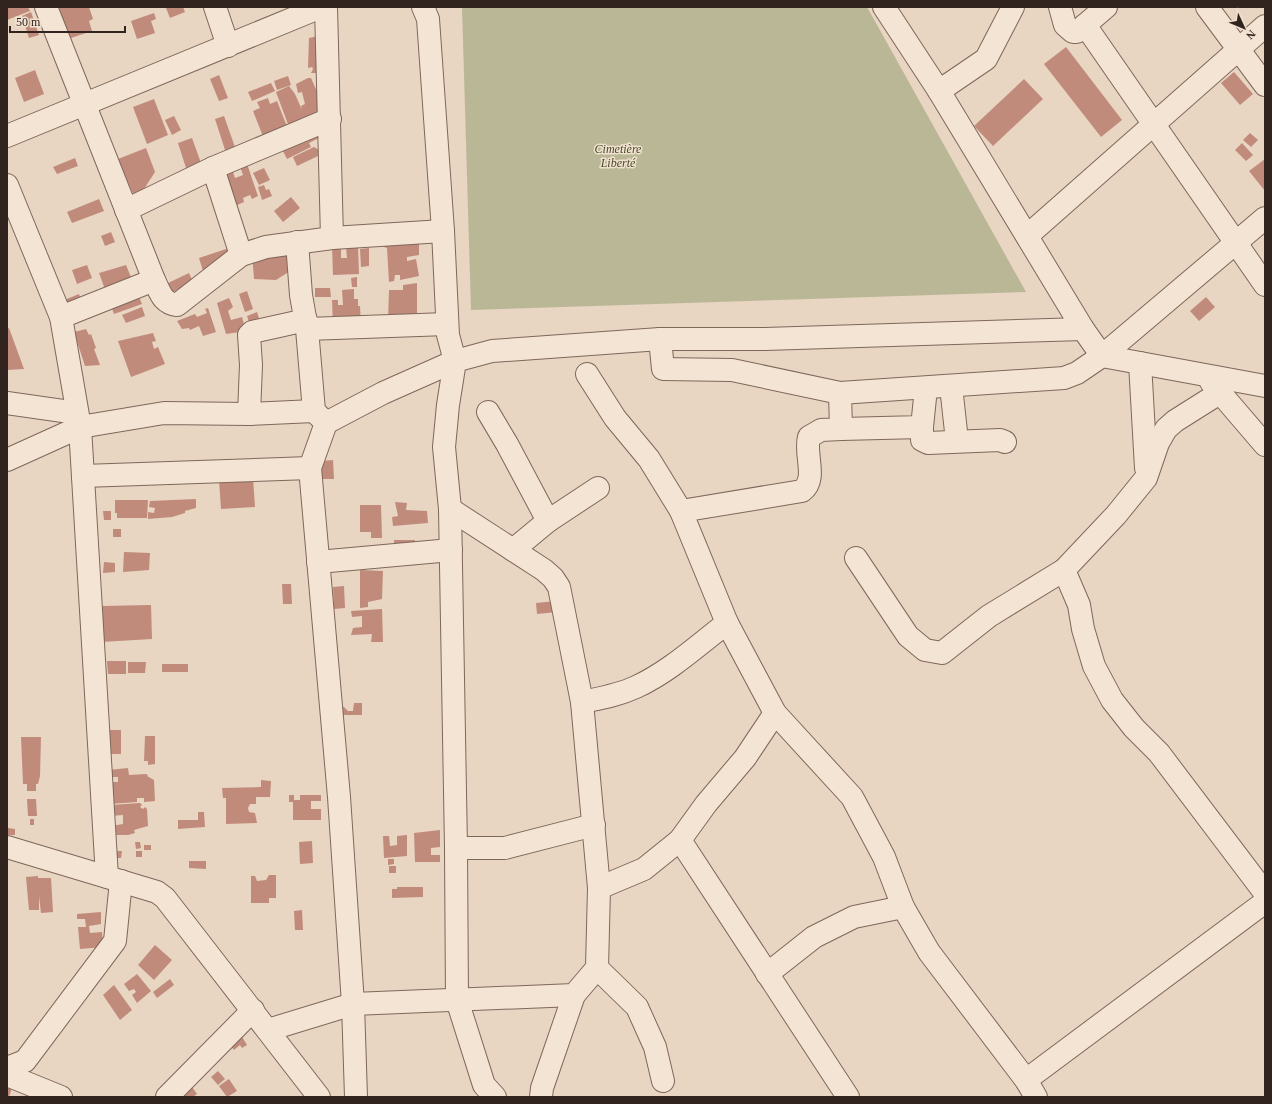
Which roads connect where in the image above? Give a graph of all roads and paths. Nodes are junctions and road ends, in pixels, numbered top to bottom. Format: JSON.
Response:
{"nodes":[{"id":1,"x":46,"y":7,"type":"edge"},
{"id":2,"x":215,"y":7,"type":"edge"},
{"id":3,"x":326,"y":7,"type":"edge"},
{"id":4,"x":423,"y":7,"type":"edge"},
{"id":5,"x":884,"y":7,"type":"edge"},
{"id":6,"x":1013,"y":7,"type":"edge"},
{"id":7,"x":1060,"y":7,"type":"edge"},
{"id":8,"x":1106,"y":7,"type":"edge"},
{"id":9,"x":1207,"y":7,"type":"edge"},
{"id":10,"x":308,"y":10,"type":"edge"},
{"id":11,"x":1085,"y":25,"type":"junction"},
{"id":12,"x":1265,"y":26,"type":"edge"},
{"id":13,"x":228,"y":46,"type":"junction"},
{"id":14,"x":1239,"y":49,"type":"junction"},
{"id":15,"x":1265,"y":85,"type":"edge"},
{"id":16,"x":939,"y":91,"type":"junction"},
{"id":17,"x":84,"y":104,"type":"junction"},
{"id":18,"x":330,"y":119,"type":"junction"},
{"id":19,"x":1154,"y":125,"type":"junction"},
{"id":20,"x":7,"y":136,"type":"edge"},
{"id":21,"x":213,"y":168,"type":"junction"},
{"id":22,"x":7,"y":185,"type":"edge"},
{"id":23,"x":126,"y":210,"type":"junction"},
{"id":24,"x":1265,"y":218,"type":"edge"},
{"id":25,"x":443,"y":231,"type":"junction"},
{"id":26,"x":1026,"y":236,"type":"junction"},
{"id":27,"x":332,"y":238,"type":"junction"},
{"id":28,"x":297,"y":242,"type":"junction"},
{"id":29,"x":1235,"y":243,"type":"junction"},
{"id":30,"x":241,"y":255,"type":"junction"},
{"id":31,"x":154,"y":280,"type":"junction"},
{"id":32,"x":1265,"y":285,"type":"edge"},
{"id":33,"x":60,"y":317,"type":"junction"},
{"id":34,"x":447,"y":324,"type":"junction"},
{"id":35,"x":306,"y":325,"type":"junction"},
{"id":36,"x":1083,"y":329,"type":"junction"},
{"id":37,"x":660,"y":339,"type":"junction"},
{"id":38,"x":1102,"y":356,"type":"junction"},
{"id":39,"x":455,"y":361,"type":"junction"},
{"id":40,"x":1140,"y":363,"type":"junction"},
{"id":41,"x":587,"y":374,"type":"dead end"},
{"id":42,"x":1205,"y":375,"type":"junction"},
{"id":43,"x":950,"y":386,"type":"junction"},
{"id":44,"x":1265,"y":386,"type":"edge"},
{"id":45,"x":926,"y":388,"type":"junction"},
{"id":46,"x":1220,"y":392,"type":"junction"},
{"id":47,"x":840,"y":393,"type":"junction"},
{"id":48,"x":7,"y":403,"type":"edge"},
{"id":49,"x":488,"y":412,"type":"dead end"},
{"id":50,"x":249,"y":414,"type":"junction"},
{"id":51,"x":320,"y":417,"type":"junction"},
{"id":52,"x":79,"y":420,"type":"junction"},
{"id":53,"x":922,"y":427,"type":"junction"},
{"id":54,"x":841,"y":429,"type":"junction"},
{"id":55,"x":957,"y":440,"type":"junction"},
{"id":56,"x":1005,"y":442,"type":"dead end"},
{"id":57,"x":1265,"y":445,"type":"edge"},
{"id":58,"x":7,"y":460,"type":"edge"},
{"id":59,"x":310,"y":468,"type":"junction"},
{"id":60,"x":83,"y":476,"type":"junction"},
{"id":61,"x":1146,"y":478,"type":"junction"},
{"id":62,"x":598,"y":488,"type":"dead end"},
{"id":63,"x":450,"y":509,"type":"junction"},
{"id":64,"x":681,"y":511,"type":"junction"},
{"id":65,"x":548,"y":521,"type":"junction"},
{"id":66,"x":451,"y":550,"type":"junction"},
{"id":67,"x":513,"y":550,"type":"junction"},
{"id":68,"x":856,"y":558,"type":"dead end"},
{"id":69,"x":318,"y":562,"type":"junction"},
{"id":70,"x":1064,"y":570,"type":"junction"},
{"id":71,"x":727,"y":623,"type":"junction"},
{"id":72,"x":582,"y":702,"type":"junction"},
{"id":73,"x":775,"y":713,"type":"junction"},
{"id":74,"x":594,"y":825,"type":"junction"},
{"id":75,"x":680,"y":840,"type":"junction"},
{"id":76,"x":7,"y":847,"type":"edge"},
{"id":77,"x":456,"y":848,"type":"junction"},
{"id":78,"x":114,"y":879,"type":"junction"},
{"id":79,"x":599,"y":888,"type":"junction"},
{"id":80,"x":1265,"y":893,"type":"edge"},
{"id":81,"x":1265,"y":902,"type":"edge"},
{"id":82,"x":903,"y":907,"type":"junction"},
{"id":83,"x":597,"y":968,"type":"junction"},
{"id":84,"x":767,"y":974,"type":"junction"},
{"id":85,"x":574,"y":995,"type":"junction"},
{"id":86,"x":457,"y":1000,"type":"junction"},
{"id":87,"x":353,"y":1004,"type":"junction"},
{"id":88,"x":253,"y":1010,"type":"junction"},
{"id":89,"x":268,"y":1030,"type":"junction"},
{"id":90,"x":7,"y":1068,"type":"edge"},
{"id":91,"x":7,"y":1075,"type":"edge"},
{"id":92,"x":663,"y":1080,"type":"dead end"},
{"id":93,"x":1031,"y":1088,"type":"edge"},
{"id":94,"x":61,"y":1097,"type":"edge"},
{"id":95,"x":167,"y":1097,"type":"edge"},
{"id":96,"x":319,"y":1097,"type":"edge"},
{"id":97,"x":356,"y":1097,"type":"edge"},
{"id":98,"x":495,"y":1097,"type":"edge"},
{"id":99,"x":541,"y":1097,"type":"edge"},
{"id":100,"x":848,"y":1097,"type":"edge"}],
"edges":[{"from":1,"to":17,"type":"street"},
{"from":2,"to":13,"type":"street"},
{"from":3,"to":18,"type":"street"},
{"from":4,"to":25,"type":"street"},
{"from":5,"to":16,"type":"street"},
{"from":6,"to":16,"type":"street"},
{"from":7,"to":11,"type":"street"},
{"from":8,"to":11,"type":"street"},
{"from":9,"to":14,"type":"street"},
{"from":10,"to":13,"type":"street"},
{"from":11,"to":19,"type":"street"},
{"from":12,"to":14,"type":"street"},
{"from":13,"to":17,"type":"street"},
{"from":14,"to":15,"type":"street"},
{"from":14,"to":19,"type":"street"},
{"from":16,"to":26,"type":"street"},
{"from":17,"to":20,"type":"street"},
{"from":17,"to":23,"type":"street"},
{"from":18,"to":21,"type":"street"},
{"from":18,"to":27,"type":"street"},
{"from":19,"to":26,"type":"street"},
{"from":19,"to":29,"type":"street"},
{"from":21,"to":23,"type":"street"},
{"from":21,"to":30,"type":"street"},
{"from":22,"to":33,"type":"street"},
{"from":23,"to":31,"type":"street"},
{"from":24,"to":29,"type":"street"},
{"from":25,"to":27,"type":"street"},
{"from":25,"to":34,"type":"street"},
{"from":26,"to":36,"type":"street"},
{"from":27,"to":28,"type":"street"},
{"from":28,"to":30,"type":"street"},
{"from":28,"to":35,"type":"street"},
{"from":29,"to":32,"type":"street"},
{"from":29,"to":38,"type":"street"},
{"from":30,"to":31,"type":"street"},
{"from":31,"to":33,"type":"street"},
{"from":33,"to":52,"type":"street"},
{"from":34,"to":35,"type":"street"},
{"from":34,"to":39,"type":"street"},
{"from":35,"to":50,"type":"street"},
{"from":35,"to":51,"type":"street"},
{"from":36,"to":37,"type":"street"},
{"from":36,"to":38,"type":"street"},
{"from":37,"to":39,"type":"street"},
{"from":37,"to":47,"type":"street"},
{"from":38,"to":40,"type":"street"},
{"from":38,"to":43,"type":"street"},
{"from":39,"to":51,"type":"street"},
{"from":39,"to":63,"type":"street"},
{"from":40,"to":42,"type":"street"},
{"from":40,"to":61,"type":"street"},
{"from":41,"to":64,"type":"street"},
{"from":42,"to":44,"type":"street"},
{"from":42,"to":46,"type":"street"},
{"from":43,"to":45,"type":"street"},
{"from":43,"to":55,"type":"street"},
{"from":45,"to":47,"type":"street"},
{"from":45,"to":53,"type":"street"},
{"from":46,"to":57,"type":"street"},
{"from":46,"to":61,"type":"street"},
{"from":47,"to":54,"type":"street"},
{"from":48,"to":52,"type":"street"},
{"from":49,"to":65,"type":"street"},
{"from":50,"to":51,"type":"street"},
{"from":50,"to":52,"type":"street"},
{"from":51,"to":59,"type":"street"},
{"from":52,"to":58,"type":"street"},
{"from":52,"to":60,"type":"street"},
{"from":53,"to":54,"type":"street"},
{"from":53,"to":55,"type":"street"},
{"from":54,"to":64,"type":"street"},
{"from":55,"to":56,"type":"street"},
{"from":59,"to":60,"type":"street"},
{"from":59,"to":69,"type":"street"},
{"from":60,"to":78,"type":"street"},
{"from":61,"to":70,"type":"street"},
{"from":62,"to":65,"type":"street"},
{"from":63,"to":66,"type":"street"},
{"from":63,"to":67,"type":"street"},
{"from":64,"to":71,"type":"street"},
{"from":65,"to":67,"type":"street"},
{"from":66,"to":69,"type":"street"},
{"from":66,"to":77,"type":"street"},
{"from":67,"to":72,"type":"street"},
{"from":68,"to":70,"type":"street"},
{"from":69,"to":87,"type":"street"},
{"from":70,"to":80,"type":"street"},
{"from":71,"to":72,"type":"street"},
{"from":71,"to":73,"type":"street"},
{"from":72,"to":74,"type":"street"},
{"from":73,"to":75,"type":"street"},
{"from":73,"to":82,"type":"street"},
{"from":74,"to":77,"type":"street"},
{"from":74,"to":79,"type":"street"},
{"from":75,"to":79,"type":"street"},
{"from":75,"to":84,"type":"street"},
{"from":76,"to":78,"type":"street"},
{"from":77,"to":86,"type":"street"},
{"from":78,"to":88,"type":"street"},
{"from":78,"to":90,"type":"street"},
{"from":79,"to":83,"type":"street"},
{"from":81,"to":93,"type":"street"},
{"from":82,"to":84,"type":"street"},
{"from":82,"to":93,"type":"street"},
{"from":83,"to":85,"type":"street"},
{"from":83,"to":92,"type":"street"},
{"from":84,"to":100,"type":"street"},
{"from":85,"to":86,"type":"street"},
{"from":85,"to":99,"type":"street"},
{"from":86,"to":87,"type":"street"},
{"from":86,"to":98,"type":"street"},
{"from":87,"to":89,"type":"street"},
{"from":87,"to":97,"type":"street"},
{"from":88,"to":89,"type":"street"},
{"from":88,"to":95,"type":"street"},
{"from":89,"to":96,"type":"street"},
{"from":91,"to":94,"type":"street"}]}
